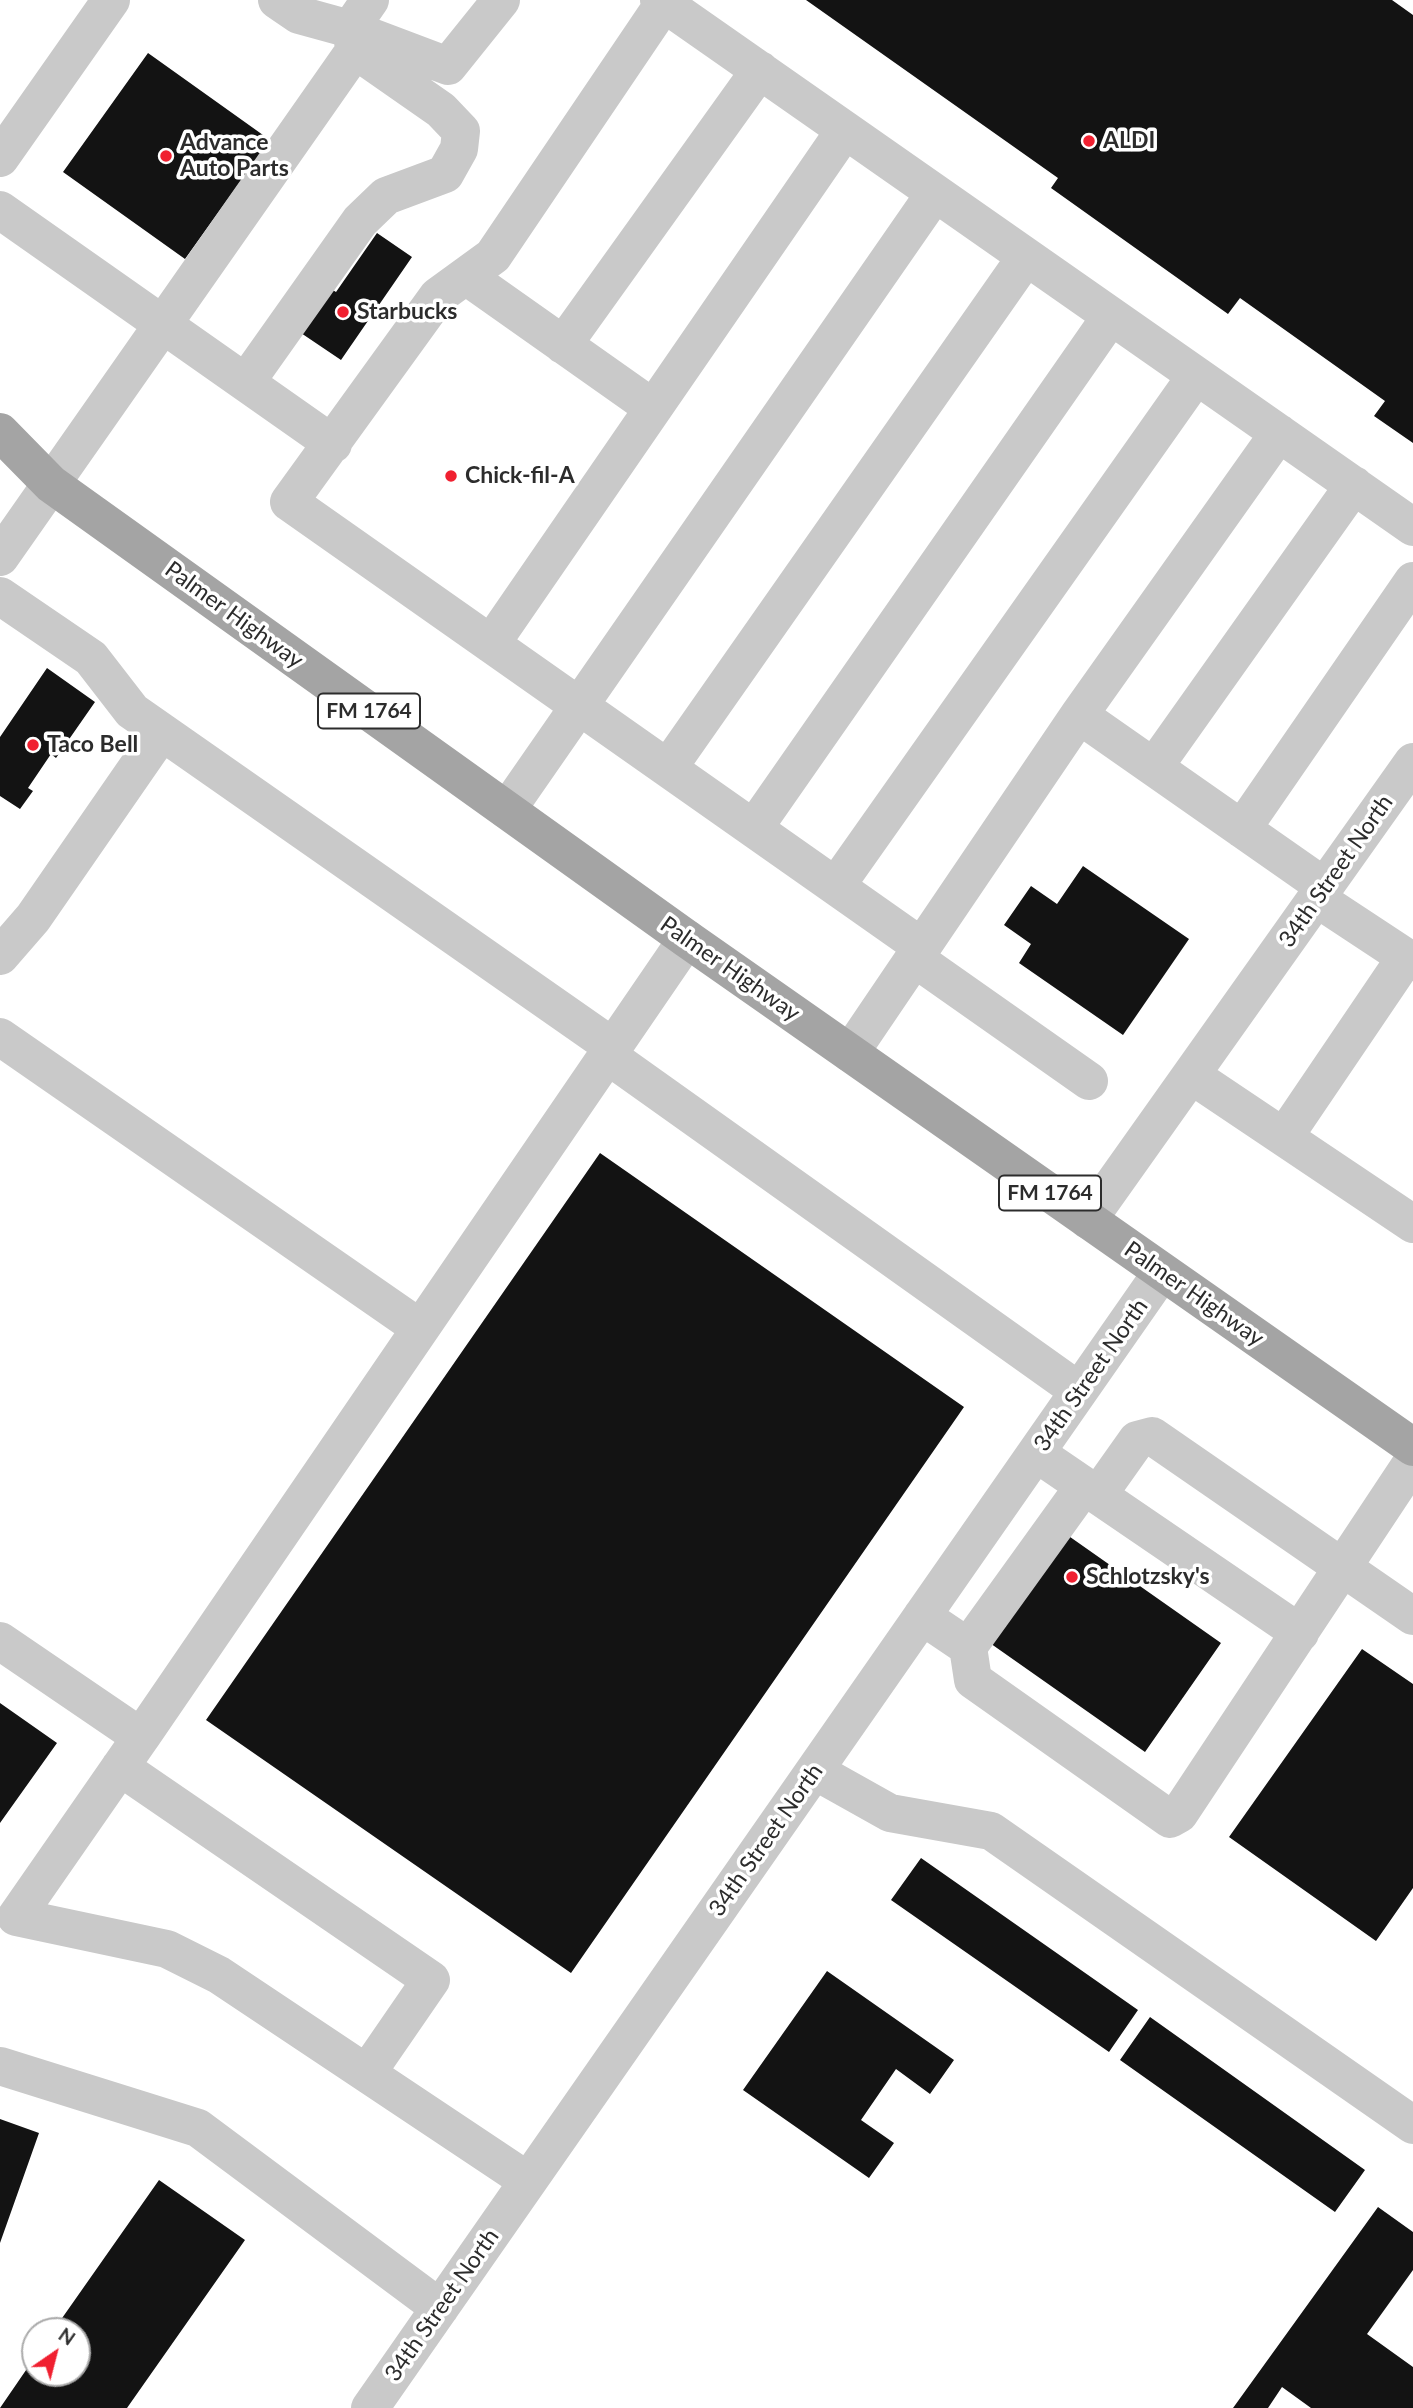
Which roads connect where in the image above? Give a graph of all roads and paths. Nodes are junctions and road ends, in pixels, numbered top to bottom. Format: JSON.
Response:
{"nodes":[{"id":1,"x":111,"y":0,"type":"edge"},
{"id":2,"x":277,"y":0,"type":"edge"},
{"id":3,"x":501,"y":0,"type":"edge"},
{"id":4,"x":662,"y":2,"type":"edge"},
{"id":5,"x":358,"y":26,"type":"edge"},
{"id":6,"x":760,"y":70,"type":"junction"},
{"id":7,"x":845,"y":130,"type":"junction"},
{"id":8,"x":0,"y":158,"type":"edge"},
{"id":9,"x":935,"y":193,"type":"junction"},
{"id":10,"x":0,"y":210,"type":"edge"},
{"id":11,"x":1026,"y":257,"type":"junction"},
{"id":12,"x":466,"y":276,"type":"junction"},
{"id":13,"x":1111,"y":316,"type":"junction"},
{"id":14,"x":163,"y":324,"type":"junction"},
{"id":15,"x":564,"y":345,"type":"junction"},
{"id":16,"x":1196,"y":376,"type":"junction"},
{"id":17,"x":246,"y":382,"type":"junction"},
{"id":18,"x":653,"y":408,"type":"junction"},
{"id":19,"x":0,"y":432,"type":"edge"},
{"id":20,"x":1279,"y":433,"type":"junction"},
{"id":21,"x":333,"y":444,"type":"junction"},
{"id":22,"x":0,"y":466,"type":"edge"},
{"id":23,"x":51,"y":484,"type":"junction"},
{"id":24,"x":1354,"y":485,"type":"junction"},
{"id":25,"x":1413,"y":527,"type":"edge"},
{"id":26,"x":0,"y":557,"type":"edge"},
{"id":27,"x":1413,"y":582,"type":"edge"},
{"id":28,"x":0,"y":596,"type":"edge"},
{"id":29,"x":491,"y":644,"type":"junction"},
{"id":30,"x":580,"y":706,"type":"junction"},
{"id":31,"x":1079,"y":715,"type":"junction"},
{"id":32,"x":161,"y":733,"type":"junction"},
{"id":33,"x":1413,"y":762,"type":"edge"},
{"id":34,"x":1154,"y":767,"type":"junction"},
{"id":35,"x":668,"y":768,"type":"junction"},
{"id":36,"x":507,"y":810,"type":"junction"},
{"id":37,"x":754,"y":828,"type":"junction"},
{"id":38,"x":1242,"y":829,"type":"junction"},
{"id":39,"x":836,"y":886,"type":"junction"},
{"id":40,"x":1321,"y":892,"type":"junction"},
{"id":41,"x":687,"y":939,"type":"junction"},
{"id":42,"x":918,"y":952,"type":"junction"},
{"id":43,"x":0,"y":956,"type":"edge"},
{"id":44,"x":1409,"y":959,"type":"edge"},
{"id":45,"x":0,"y":1037,"type":"edge"},
{"id":46,"x":610,"y":1051,"type":"junction"},
{"id":47,"x":850,"y":1053,"type":"junction"},
{"id":48,"x":1191,"y":1075,"type":"junction"},
{"id":49,"x":1089,"y":1081,"type":"dead end"},
{"id":50,"x":1284,"y":1138,"type":"junction"},
{"id":51,"x":1088,"y":1220,"type":"junction"},
{"id":52,"x":1413,"y":1224,"type":"edge"},
{"id":53,"x":1162,"y":1272,"type":"junction"},
{"id":54,"x":420,"y":1328,"type":"junction"},
{"id":55,"x":1079,"y":1391,"type":"junction"},
{"id":56,"x":1413,"y":1447,"type":"edge"},
{"id":57,"x":1036,"y":1453,"type":"junction"},
{"id":58,"x":1413,"y":1461,"type":"edge"},
{"id":59,"x":1091,"y":1490,"type":"junction"},
{"id":60,"x":1343,"y":1568,"type":"junction"},
{"id":61,"x":922,"y":1616,"type":"junction"},
{"id":62,"x":1413,"y":1616,"type":"edge"},
{"id":63,"x":1300,"y":1633,"type":"junction"},
{"id":64,"x":0,"y":1641,"type":"edge"},
{"id":65,"x":968,"y":1647,"type":"junction"},
{"id":66,"x":130,"y":1752,"type":"junction"},
{"id":67,"x":815,"y":1770,"type":"junction"},
{"id":68,"x":8,"y":1920,"type":"edge"},
{"id":69,"x":0,"y":2066,"type":"edge"},
{"id":70,"x":367,"y":2073,"type":"junction"},
{"id":71,"x":1413,"y":2125,"type":"edge"},
{"id":72,"x":528,"y":2181,"type":"junction"},
{"id":73,"x":440,"y":2308,"type":"junction"},
{"id":74,"x":370,"y":2408,"type":"edge"}],
"edges":[{"from":1,"to":8,"type":"street"},
{"from":2,"to":5,"type":"street"},
{"from":3,"to":5,"type":"street"},
{"from":4,"to":6,"type":"street"},
{"from":4,"to":12,"type":"street"},
{"from":5,"to":14,"type":"street"},
{"from":5,"to":17,"type":"street"},
{"from":6,"to":7,"type":"street"},
{"from":6,"to":15,"type":"street"},
{"from":7,"to":9,"type":"street"},
{"from":7,"to":18,"type":"street"},
{"from":9,"to":11,"type":"street"},
{"from":9,"to":30,"type":"street"},
{"from":10,"to":14,"type":"street"},
{"from":11,"to":13,"type":"street"},
{"from":11,"to":35,"type":"street"},
{"from":12,"to":15,"type":"street"},
{"from":12,"to":21,"type":"street"},
{"from":13,"to":16,"type":"street"},
{"from":13,"to":37,"type":"street"},
{"from":14,"to":17,"type":"street"},
{"from":14,"to":23,"type":"street"},
{"from":15,"to":18,"type":"street"},
{"from":16,"to":20,"type":"street"},
{"from":16,"to":39,"type":"street"},
{"from":17,"to":21,"type":"street"},
{"from":18,"to":29,"type":"street"},
{"from":19,"to":23,"type":"main road","name":"Palmer Highway","number":"FM 1764"},
{"from":20,"to":24,"type":"street"},
{"from":20,"to":31,"type":"street"},
{"from":21,"to":29,"type":"street"},
{"from":22,"to":23,"type":"main road","name":"Palmer Highway","number":"FM 1764"},
{"from":23,"to":26,"type":"street"},
{"from":23,"to":36,"type":"main road","name":"Palmer Highway","number":"FM 1764"},
{"from":24,"to":25,"type":"street"},
{"from":24,"to":34,"type":"street"},
{"from":27,"to":38,"type":"street"},
{"from":28,"to":32,"type":"street"},
{"from":29,"to":30,"type":"street"},
{"from":30,"to":35,"type":"street"},
{"from":30,"to":36,"type":"street"},
{"from":31,"to":34,"type":"street"},
{"from":31,"to":42,"type":"street"},
{"from":32,"to":43,"type":"street"},
{"from":32,"to":46,"type":"street"},
{"from":33,"to":40,"type":"street","name":"34th Street North"},
{"from":34,"to":38,"type":"street"},
{"from":35,"to":37,"type":"street"},
{"from":36,"to":41,"type":"main road","name":"Palmer Highway","number":"FM 1764"},
{"from":37,"to":39,"type":"street"},
{"from":38,"to":40,"type":"street"},
{"from":39,"to":42,"type":"street"},
{"from":40,"to":44,"type":"street"},
{"from":40,"to":48,"type":"street","name":"34th Street North"},
{"from":41,"to":46,"type":"street"},
{"from":41,"to":47,"type":"main road","name":"Palmer Highway","number":"FM 1764"},
{"from":42,"to":47,"type":"street"},
{"from":42,"to":49,"type":"street"},
{"from":44,"to":50,"type":"street"},
{"from":45,"to":54,"type":"street"},
{"from":46,"to":54,"type":"street"},
{"from":46,"to":55,"type":"street"},
{"from":47,"to":51,"type":"main road","name":"Palmer Highway","number":"FM 1764"},
{"from":48,"to":50,"type":"street"},
{"from":48,"to":51,"type":"street","name":"34th Street North"},
{"from":50,"to":52,"type":"street"},
{"from":51,"to":53,"type":"main road","name":"Palmer Highway","number":"FM 1764"},
{"from":53,"to":55,"type":"street","name":"34th Street North"},
{"from":53,"to":56,"type":"main road","name":"Palmer Highway","number":"FM 1764"},
{"from":54,"to":66,"type":"street"},
{"from":55,"to":57,"type":"street","name":"34th Street North"},
{"from":57,"to":59,"type":"street"},
{"from":57,"to":61,"type":"street","name":"34th Street North"},
{"from":58,"to":60,"type":"street"},
{"from":59,"to":60,"type":"street"},
{"from":59,"to":63,"type":"street"},
{"from":59,"to":65,"type":"street"},
{"from":60,"to":62,"type":"street"},
{"from":60,"to":63,"type":"street"},
{"from":61,"to":65,"type":"street"},
{"from":61,"to":67,"type":"street","name":"34th Street North"},
{"from":63,"to":65,"type":"street"},
{"from":64,"to":66,"type":"street"},
{"from":66,"to":68,"type":"street"},
{"from":66,"to":70,"type":"street"},
{"from":67,"to":71,"type":"street"},
{"from":67,"to":72,"type":"street","name":"34th Street North"},
{"from":68,"to":70,"type":"street"},
{"from":69,"to":73,"type":"street"},
{"from":70,"to":72,"type":"street"},
{"from":72,"to":73,"type":"street","name":"34th Street North"},
{"from":73,"to":74,"type":"street","name":"34th Street North"}]}
